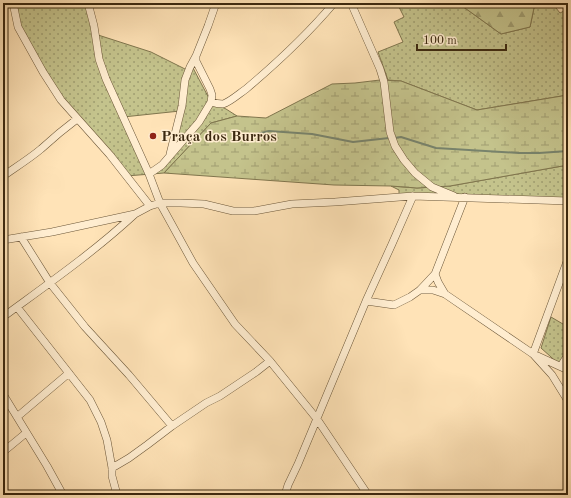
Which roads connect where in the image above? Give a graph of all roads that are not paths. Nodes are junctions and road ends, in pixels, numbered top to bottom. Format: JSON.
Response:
{"nodes":[{"id":1,"x":12,"y":3,"type":"edge"},
{"id":2,"x":88,"y":3,"type":"edge"},
{"id":3,"x":216,"y":3,"type":"edge"},
{"id":4,"x":334,"y":3,"type":"edge"},
{"id":5,"x":351,"y":3,"type":"edge"},
{"id":6,"x":196,"y":56,"type":"junction"},
{"id":7,"x":210,"y":102,"type":"junction"},
{"id":8,"x":77,"y":119,"type":"junction"},
{"id":9,"x":169,"y":156,"type":"junction"},
{"id":10,"x":149,"y":174,"type":"junction"},
{"id":11,"x":3,"y":176,"type":"edge"},
{"id":12,"x":413,"y":196,"type":"junction"},
{"id":13,"x":461,"y":197,"type":"junction"},
{"id":14,"x":568,"y":201,"type":"edge"},
{"id":15,"x":160,"y":203,"type":"junction"},
{"id":16,"x":150,"y":206,"type":"junction"},
{"id":17,"x":135,"y":214,"type":"junction"},
{"id":18,"x":21,"y":237,"type":"junction"},
{"id":19,"x":3,"y":240,"type":"edge"},
{"id":20,"x":568,"y":259,"type":"edge"},
{"id":21,"x":435,"y":274,"type":"junction"},
{"id":22,"x":50,"y":283,"type":"junction"},
{"id":23,"x":420,"y":290,"type":"junction"},
{"id":24,"x":445,"y":294,"type":"junction"},
{"id":25,"x":366,"y":301,"type":"junction"},
{"id":26,"x":17,"y":307,"type":"junction"},
{"id":27,"x":3,"y":317,"type":"edge"},
{"id":28,"x":533,"y":354,"type":"junction"},
{"id":29,"x":568,"y":355,"type":"edge"},
{"id":30,"x":270,"y":361,"type":"junction"},
{"id":31,"x":561,"y":366,"type":"junction"},
{"id":32,"x":568,"y":370,"type":"edge"},
{"id":33,"x":69,"y":373,"type":"junction"},
{"id":34,"x":3,"y":394,"type":"edge"},
{"id":35,"x":568,"y":401,"type":"edge"},
{"id":36,"x":17,"y":417,"type":"junction"},
{"id":37,"x":317,"y":419,"type":"junction"},
{"id":38,"x":172,"y":426,"type":"junction"},
{"id":39,"x":26,"y":433,"type":"junction"},
{"id":40,"x":3,"y":452,"type":"edge"},
{"id":41,"x":112,"y":468,"type":"junction"},
{"id":42,"x":63,"y":495,"type":"edge"},
{"id":43,"x":118,"y":495,"type":"edge"},
{"id":44,"x":285,"y":495,"type":"edge"},
{"id":45,"x":368,"y":495,"type":"edge"}],
"edges":[{"from":1,"to":8,"type":"street"},
{"from":2,"to":10,"type":"street"},
{"from":3,"to":6,"type":"street"},
{"from":4,"to":7,"type":"street"},
{"from":5,"to":13,"type":"street"},
{"from":6,"to":7,"type":"street"},
{"from":6,"to":9,"type":"street"},
{"from":7,"to":9,"type":"street"},
{"from":8,"to":11,"type":"street"},
{"from":8,"to":16,"type":"street"},
{"from":9,"to":10,"type":"street"},
{"from":10,"to":15,"type":"street"},
{"from":12,"to":13,"type":"street"},
{"from":12,"to":15,"type":"street"},
{"from":12,"to":25,"type":"street"},
{"from":13,"to":14,"type":"street"},
{"from":13,"to":21,"type":"street"},
{"from":15,"to":16,"type":"street"},
{"from":15,"to":30,"type":"street"},
{"from":16,"to":17,"type":"street"},
{"from":17,"to":18,"type":"street"},
{"from":17,"to":22,"type":"street"},
{"from":18,"to":19,"type":"street"},
{"from":18,"to":22,"type":"street"},
{"from":20,"to":28,"type":"street"},
{"from":21,"to":23,"type":"street"},
{"from":21,"to":24,"type":"street"},
{"from":22,"to":26,"type":"street"},
{"from":22,"to":38,"type":"street"},
{"from":23,"to":24,"type":"street"},
{"from":23,"to":25,"type":"street"},
{"from":24,"to":28,"type":"street"},
{"from":25,"to":37,"type":"street"},
{"from":26,"to":27,"type":"street"},
{"from":26,"to":33,"type":"street"},
{"from":28,"to":31,"type":"street"},
{"from":28,"to":35,"type":"street"},
{"from":29,"to":31,"type":"street"},
{"from":30,"to":37,"type":"street"},
{"from":30,"to":38,"type":"street"},
{"from":31,"to":32,"type":"street"},
{"from":33,"to":36,"type":"street"},
{"from":33,"to":41,"type":"street"},
{"from":34,"to":36,"type":"street"},
{"from":36,"to":39,"type":"street"},
{"from":37,"to":44,"type":"street"},
{"from":37,"to":45,"type":"street"},
{"from":38,"to":41,"type":"street"},
{"from":39,"to":40,"type":"street"},
{"from":39,"to":42,"type":"street"},
{"from":41,"to":43,"type":"street"}]}
